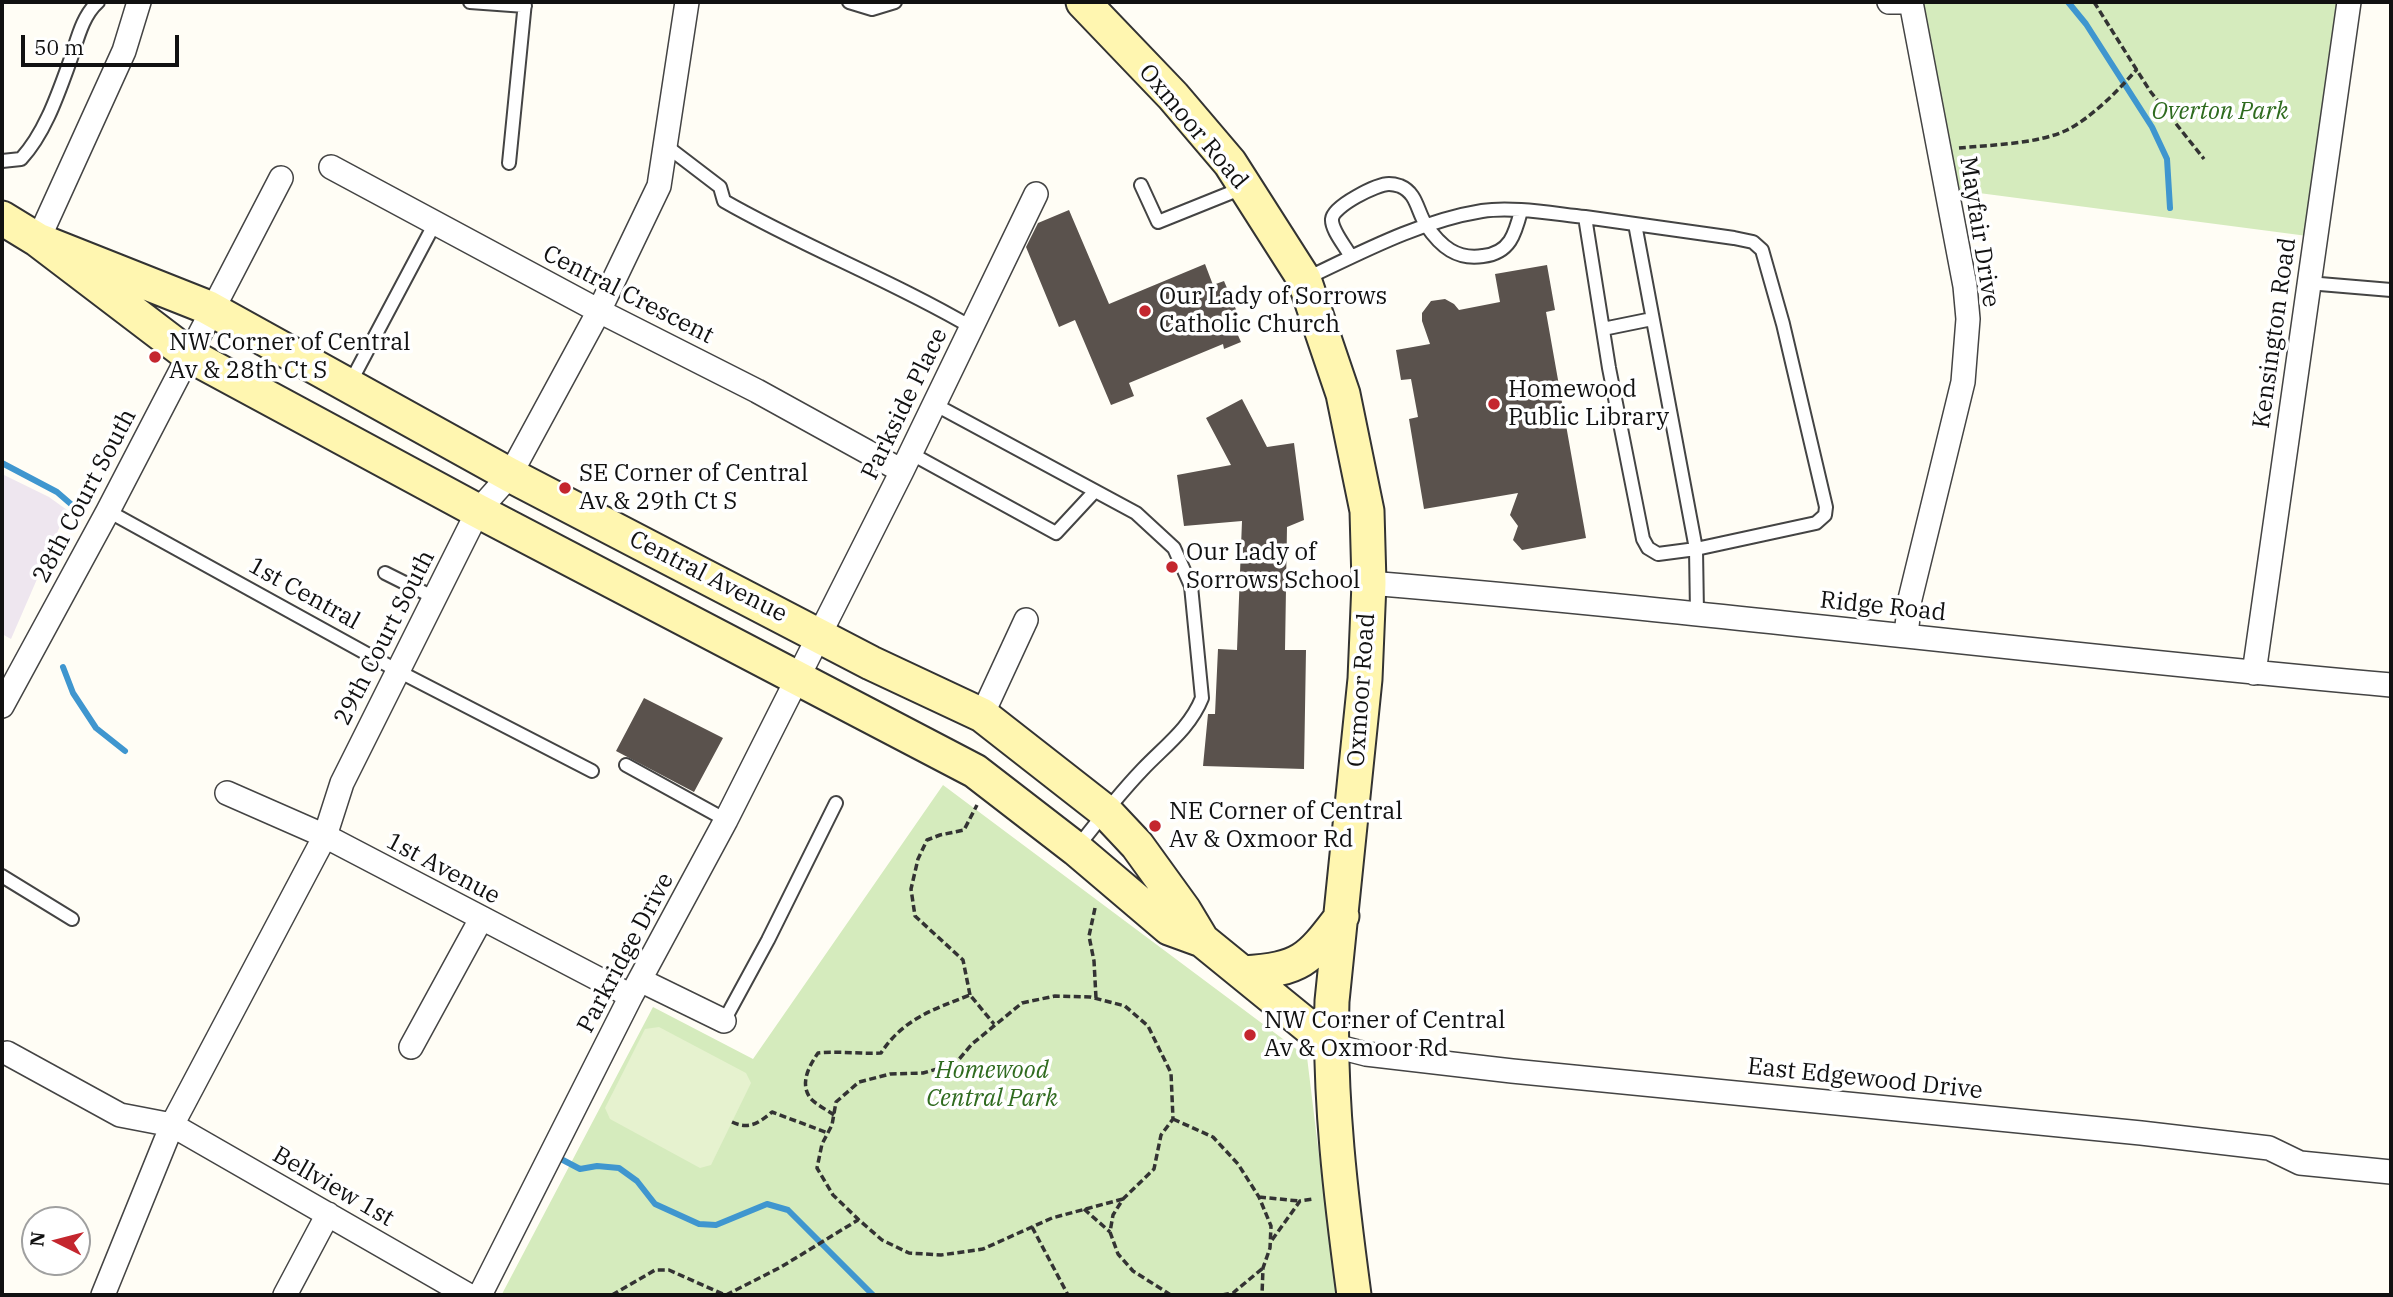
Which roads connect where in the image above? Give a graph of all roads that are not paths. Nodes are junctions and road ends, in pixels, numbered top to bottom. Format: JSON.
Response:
{"nodes":[{"id":1,"x":98,"y":2,"type":"edge"},
{"id":2,"x":135,"y":2,"type":"edge"},
{"id":3,"x":470,"y":2,"type":"edge"},
{"id":4,"x":687,"y":2,"type":"edge"},
{"id":5,"x":849,"y":2,"type":"edge"},
{"id":6,"x":895,"y":2,"type":"edge"},
{"id":7,"x":1083,"y":2,"type":"edge"},
{"id":8,"x":1889,"y":2,"type":"edge"},
{"id":9,"x":1911,"y":2,"type":"edge"},
{"id":10,"x":2349,"y":2,"type":"edge"},
{"id":11,"x":525,"y":4,"type":"edge"},
{"id":12,"x":665,"y":145,"type":"junction"},
{"id":13,"x":2,"y":161,"type":"edge"},
{"id":14,"x":509,"y":163,"type":"dead end"},
{"id":15,"x":331,"y":167,"type":"dead end"},
{"id":16,"x":281,"y":178,"type":"dead end"},
{"id":17,"x":1141,"y":185,"type":"dead end"},
{"id":18,"x":1245,"y":187,"type":"junction"},
{"id":19,"x":1035,"y":194,"type":"dead end"},
{"id":20,"x":1521,"y":211,"type":"junction"},
{"id":21,"x":1585,"y":217,"type":"junction"},
{"id":22,"x":2,"y":218,"type":"edge"},
{"id":23,"x":435,"y":223,"type":"junction"},
{"id":24,"x":1635,"y":224,"type":"junction"},
{"id":25,"x":1426,"y":225,"type":"junction"},
{"id":26,"x":38,"y":240,"type":"junction"},
{"id":27,"x":1351,"y":257,"type":"junction"},
{"id":28,"x":1304,"y":279,"type":"junction"},
{"id":29,"x":2308,"y":283,"type":"junction"},
{"id":30,"x":2391,"y":290,"type":"edge"},
{"id":31,"x":212,"y":309,"type":"junction"},
{"id":32,"x":599,"y":312,"type":"junction"},
{"id":33,"x":1653,"y":319,"type":"junction"},
{"id":34,"x":971,"y":327,"type":"junction"},
{"id":35,"x":1603,"y":329,"type":"junction"},
{"id":36,"x":190,"y":355,"type":"junction"},
{"id":37,"x":349,"y":385,"type":"junction"},
{"id":38,"x":934,"y":404,"type":"junction"},
{"id":39,"x":906,"y":462,"type":"junction"},
{"id":40,"x":510,"y":475,"type":"junction"},
{"id":41,"x":1095,"y":491,"type":"junction"},
{"id":42,"x":108,"y":511,"type":"junction"},
{"id":43,"x":478,"y":511,"type":"junction"},
{"id":44,"x":1696,"y":549,"type":"junction"},
{"id":45,"x":385,"y":573,"type":"dead end"},
{"id":46,"x":1369,"y":583,"type":"junction"},
{"id":47,"x":435,"y":598,"type":"junction"},
{"id":48,"x":1697,"y":614,"type":"junction"},
{"id":49,"x":1026,"y":620,"type":"dead end"},
{"id":50,"x":818,"y":635,"type":"junction"},
{"id":51,"x":1906,"y":635,"type":"junction"},
{"id":52,"x":398,"y":671,"type":"junction"},
{"id":53,"x":2254,"y":673,"type":"junction"},
{"id":54,"x":9,"y":675,"type":"edge"},
{"id":55,"x":797,"y":677,"type":"junction"},
{"id":56,"x":2391,"y":685,"type":"edge"},
{"id":57,"x":2,"y":706,"type":"edge"},
{"id":58,"x":982,"y":715,"type":"junction"},
{"id":59,"x":626,"y":765,"type":"dead end"},
{"id":60,"x":592,"y":771,"type":"dead end"},
{"id":61,"x":227,"y":793,"type":"dead end"},
{"id":62,"x":836,"y":803,"type":"dead end"},
{"id":63,"x":1106,"y":812,"type":"junction"},
{"id":64,"x":726,"y":820,"type":"junction"},
{"id":65,"x":325,"y":836,"type":"junction"},
{"id":66,"x":1076,"y":849,"type":"junction"},
{"id":67,"x":2,"y":876,"type":"edge"},
{"id":68,"x":1342,"y":916,"type":"junction"},
{"id":69,"x":72,"y":919,"type":"dead end"},
{"id":70,"x":481,"y":919,"type":"junction"},
{"id":71,"x":1202,"y":940,"type":"junction"},
{"id":72,"x":1243,"y":973,"type":"junction"},
{"id":73,"x":635,"y":988,"type":"junction"},
{"id":74,"x":724,"y":1021,"type":"joint"},
{"id":75,"x":1331,"y":1045,"type":"junction"},
{"id":76,"x":411,"y":1047,"type":"dead end"},
{"id":77,"x":7,"y":1053,"type":"dead end"},
{"id":78,"x":172,"y":1125,"type":"junction"},
{"id":79,"x":2391,"y":1172,"type":"edge"},
{"id":80,"x":328,"y":1214,"type":"junction"},
{"id":81,"x":103,"y":1295,"type":"edge"},
{"id":82,"x":285,"y":1295,"type":"edge"},
{"id":83,"x":468,"y":1295,"type":"edge"},
{"id":84,"x":480,"y":1295,"type":"edge"},
{"id":85,"x":1353,"y":1295,"type":"edge"}],
"edges":[{"from":1,"to":13,"type":"lane"},
{"from":2,"to":26,"type":"street"},
{"from":3,"to":11,"type":"lane"},
{"from":4,"to":12,"type":"street","name":"29th Court South"},
{"from":5,"to":6,"type":"lane"},
{"from":7,"to":18,"type":"main road","name":"Oxmoor Road"},
{"from":8,"to":9,"type":"street"},
{"from":9,"to":51,"type":"street","name":"Mayfair Drive"},
{"from":10,"to":29,"type":"street","name":"Kensington Road"},
{"from":11,"to":14,"type":"lane"},
{"from":12,"to":32,"type":"street","name":"29th Court South"},
{"from":12,"to":34,"type":"lane"},
{"from":15,"to":23,"type":"street","name":"Central Crescent"},
{"from":16,"to":31,"type":"street","name":"28th Court South"},
{"from":17,"to":18,"type":"lane"},
{"from":18,"to":28,"type":"main road","name":"Oxmoor Road"},
{"from":19,"to":34,"type":"street","name":"Parkside Place"},
{"from":20,"to":21,"type":"lane"},
{"from":20,"to":25,"type":"lane"},
{"from":20,"to":25,"type":"lane"},
{"from":21,"to":24,"type":"lane"},
{"from":21,"to":35,"type":"lane"},
{"from":22,"to":26,"type":"main road","name":"Central Avenue"},
{"from":23,"to":32,"type":"street","name":"Central Crescent"},
{"from":23,"to":37,"type":"lane"},
{"from":24,"to":33,"type":"lane"},
{"from":24,"to":44,"type":"lane"},
{"from":25,"to":27,"type":"lane"},
{"from":25,"to":27,"type":"lane"},
{"from":26,"to":31,"type":"main road","name":"Central Avenue"},
{"from":26,"to":36,"type":"main road","name":"Central Avenue"},
{"from":27,"to":28,"type":"lane"},
{"from":28,"to":46,"type":"main road","name":"Oxmoor Road"},
{"from":29,"to":30,"type":"lane"},
{"from":29,"to":53,"type":"street","name":"Kensington Road"},
{"from":31,"to":36,"type":"street","name":"28th Court South"},
{"from":31,"to":37,"type":"main road","name":"Central Avenue"},
{"from":32,"to":39,"type":"street","name":"Central Crescent"},
{"from":32,"to":40,"type":"street","name":"29th Court South"},
{"from":33,"to":35,"type":"lane"},
{"from":33,"to":44,"type":"lane"},
{"from":34,"to":38,"type":"street","name":"Parkside Place"},
{"from":35,"to":44,"type":"lane"},
{"from":36,"to":42,"type":"street","name":"28th Court South"},
{"from":36,"to":43,"type":"main road","name":"Central Avenue"},
{"from":37,"to":40,"type":"main road","name":"Central Avenue"},
{"from":38,"to":39,"type":"street","name":"Parkside Place"},
{"from":38,"to":41,"type":"lane"},
{"from":39,"to":41,"type":"lane"},
{"from":39,"to":50,"type":"street","name":"Parkside Place"},
{"from":40,"to":43,"type":"street","name":"29th Court South"},
{"from":40,"to":50,"type":"main road","name":"Central Avenue"},
{"from":41,"to":63,"type":"lane"},
{"from":42,"to":52,"type":"lane","name":"1st Central"},
{"from":42,"to":54,"type":"street","name":"28th Court South"},
{"from":43,"to":47,"type":"street","name":"29th Court South"},
{"from":43,"to":55,"type":"main road","name":"Central Avenue"},
{"from":44,"to":48,"type":"lane"},
{"from":45,"to":47,"type":"lane"},
{"from":46,"to":48,"type":"street","name":"Ridge Road"},
{"from":46,"to":68,"type":"main road","name":"Oxmoor Road"},
{"from":47,"to":52,"type":"street","name":"29th Court South"},
{"from":48,"to":51,"type":"street","name":"Ridge Road"},
{"from":49,"to":58,"type":"street"},
{"from":50,"to":55,"type":"street","name":"Parkridge Drive"},
{"from":50,"to":58,"type":"main road","name":"Central Avenue"},
{"from":51,"to":53,"type":"street","name":"Ridge Road"},
{"from":52,"to":60,"type":"lane","name":"1st Central"},
{"from":52,"to":65,"type":"street","name":"29th Court South"},
{"from":53,"to":56,"type":"street","name":"Ridge Road"},
{"from":54,"to":57,"type":"street","name":"28th Court South"},
{"from":55,"to":64,"type":"street","name":"Parkridge Drive"},
{"from":55,"to":66,"type":"main road","name":"Central Avenue"},
{"from":58,"to":63,"type":"main road","name":"Central Avenue"},
{"from":59,"to":64,"type":"lane"},
{"from":61,"to":65,"type":"street","name":"1st Avenue"},
{"from":62,"to":74,"type":"lane"},
{"from":63,"to":66,"type":"lane"},
{"from":63,"to":71,"type":"main road","name":"Central Avenue"},
{"from":64,"to":73,"type":"street","name":"Parkridge Drive"},
{"from":65,"to":70,"type":"street","name":"1st Avenue"},
{"from":65,"to":78,"type":"street","name":"29th Court South"},
{"from":66,"to":71,"type":"main road","name":"Central Avenue"},
{"from":67,"to":69,"type":"lane"},
{"from":68,"to":72,"type":"main road"},
{"from":68,"to":75,"type":"main road","name":"Oxmoor Road"},
{"from":70,"to":73,"type":"street","name":"1st Avenue"},
{"from":70,"to":76,"type":"street"},
{"from":71,"to":72,"type":"main road","name":"Central Avenue"},
{"from":72,"to":75,"type":"main road","name":"Central Avenue"},
{"from":73,"to":74,"type":"street","name":"1st Avenue"},
{"from":73,"to":84,"type":"street","name":"Parkridge Drive"},
{"from":75,"to":79,"type":"street","name":"East Edgewood Drive"},
{"from":75,"to":85,"type":"main road","name":"Oxmoor Road"},
{"from":77,"to":78,"type":"street","name":"Bellview 1st"},
{"from":78,"to":80,"type":"street","name":"Bellview 1st"},
{"from":78,"to":81,"type":"street","name":"29th Court South"},
{"from":80,"to":82,"type":"street"},
{"from":80,"to":83,"type":"street","name":"Bellview 1st"}]}
